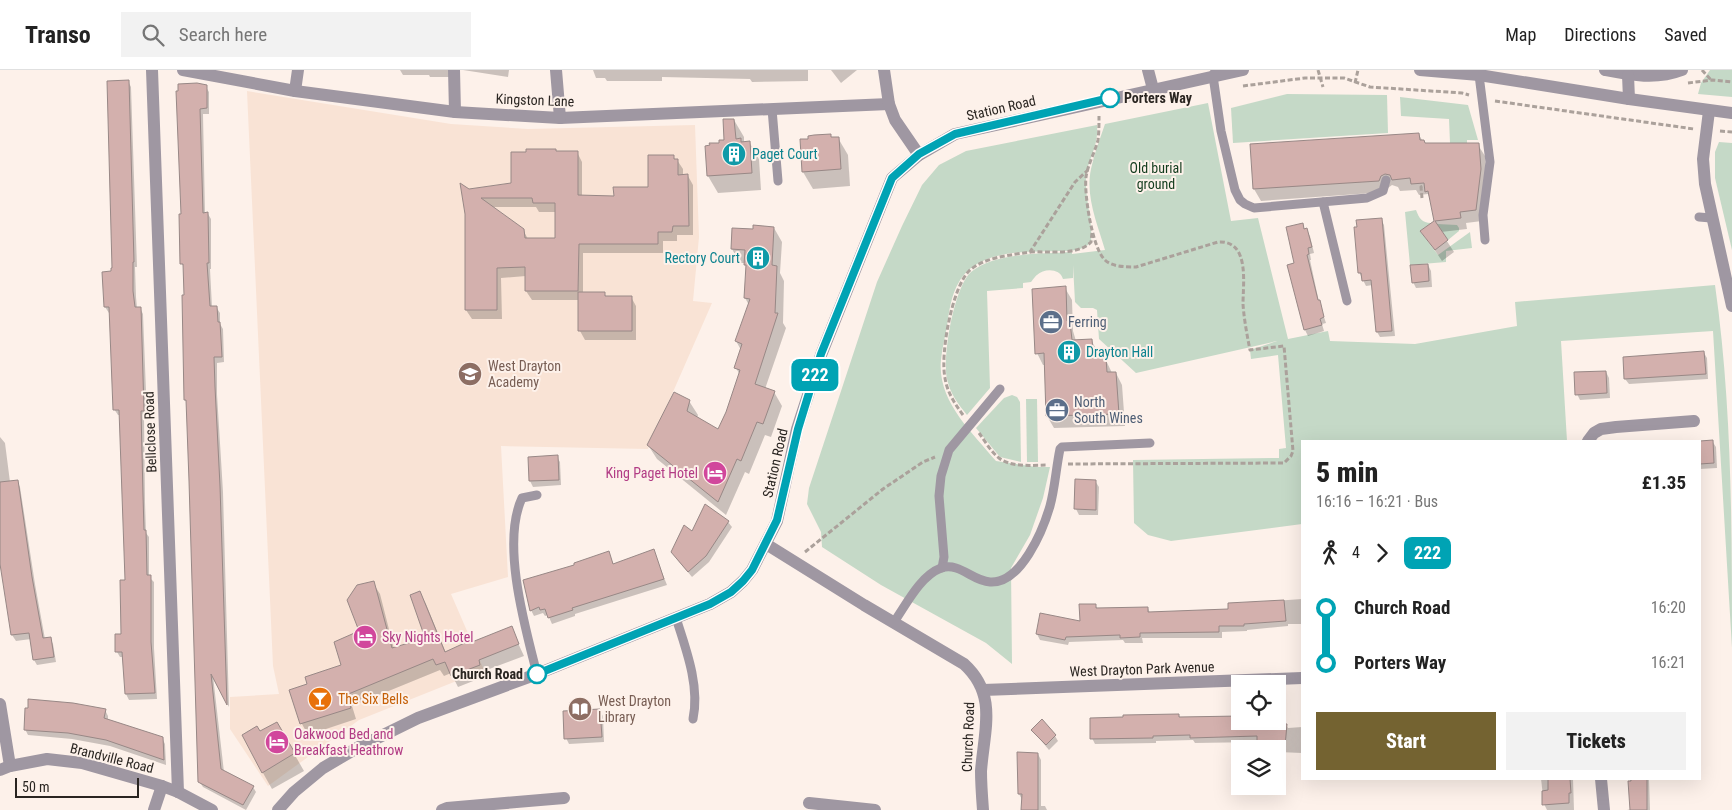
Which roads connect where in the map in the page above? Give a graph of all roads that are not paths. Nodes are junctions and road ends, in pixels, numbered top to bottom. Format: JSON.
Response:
{"nodes":[{"id":1,"x":152,"y":70,"type":"edge"},
{"id":2,"x":298,"y":70,"type":"edge"},
{"id":3,"x":454,"y":70,"type":"edge"},
{"id":4,"x":556,"y":70,"type":"edge"},
{"id":5,"x":884,"y":70,"type":"edge"},
{"id":6,"x":1148,"y":70,"type":"edge"},
{"id":7,"x":1243,"y":70,"type":"edge"},
{"id":8,"x":1420,"y":70,"type":"edge"},
{"id":9,"x":1605,"y":70,"type":"edge"},
{"id":10,"x":1682,"y":70,"type":"edge"},
{"id":11,"x":189,"y":71,"type":"edge"},
{"id":12,"x":1214,"y":73,"type":"edge"},
{"id":13,"x":1479,"y":75,"type":"junction"},
{"id":14,"x":1628,"y":75,"type":"junction"},
{"id":15,"x":1153,"y":89,"type":"junction"},
{"id":16,"x":295,"y":91,"type":"junction"},
{"id":17,"x":1628,"y":99,"type":"junction"},
{"id":18,"x":889,"y":104,"type":"junction"},
{"id":19,"x":772,"y":109,"type":"junction"},
{"id":20,"x":1709,"y":111,"type":"junction"},
{"id":21,"x":455,"y":112,"type":"junction"},
{"id":22,"x":1732,"y":113,"type":"edge"},
{"id":23,"x":560,"y":118,"type":"junction"},
{"id":24,"x":919,"y":154,"type":"junction"},
{"id":25,"x":1386,"y":180,"type":"dead end"},
{"id":26,"x":778,"y":181,"type":"dead end"},
{"id":27,"x":1323,"y":202,"type":"junction"},
{"id":28,"x":1485,"y":240,"type":"dead end"},
{"id":29,"x":1347,"y":301,"type":"dead end"},
{"id":30,"x":1732,"y":306,"type":"edge"},
{"id":31,"x":1000,"y":389,"type":"dead end"},
{"id":32,"x":1694,"y":421,"type":"dead end"},
{"id":33,"x":1589,"y":440,"type":"edge"},
{"id":34,"x":1150,"y":443,"type":"dead end"},
{"id":35,"x":537,"y":495,"type":"dead end"},
{"id":36,"x":766,"y":544,"type":"junction"},
{"id":37,"x":942,"y":568,"type":"junction"},
{"id":38,"x":676,"y":618,"type":"junction"},
{"id":39,"x":894,"y":622,"type":"junction"},
{"id":40,"x":537,"y":674,"type":"junction"},
{"id":41,"x":1301,"y":678,"type":"edge"},
{"id":42,"x":984,"y":690,"type":"junction"},
{"id":43,"x":0,"y":704,"type":"edge"},
{"id":44,"x":692,"y":719,"type":"dead end"},
{"id":45,"x":5,"y":768,"type":"edge"},
{"id":46,"x":1601,"y":780,"type":"edge"},
{"id":47,"x":162,"y":786,"type":"junction"},
{"id":48,"x":178,"y":792,"type":"junction"},
{"id":49,"x":564,"y":798,"type":"dead end"},
{"id":50,"x":809,"y":803,"type":"dead end"},
{"id":51,"x":515,"y":806,"type":"edge"},
{"id":52,"x":154,"y":810,"type":"edge"},
{"id":53,"x":212,"y":810,"type":"edge"},
{"id":54,"x":278,"y":810,"type":"edge"},
{"id":55,"x":442,"y":810,"type":"edge"},
{"id":56,"x":876,"y":810,"type":"edge"},
{"id":57,"x":983,"y":810,"type":"edge"},
{"id":58,"x":1604,"y":810,"type":"edge"}],
"edges":[{"from":1,"to":48,"type":"street","name":"Bellclose Road"},
{"from":2,"to":16,"type":"street"},
{"from":3,"to":21,"type":"street"},
{"from":4,"to":23,"type":"street"},
{"from":5,"to":18,"type":"street"},
{"from":6,"to":15,"type":"street"},
{"from":7,"to":12,"type":"street","name":"Station Road"},
{"from":8,"to":13,"type":"street"},
{"from":9,"to":14,"type":"street"},
{"from":10,"to":14,"type":"street"},
{"from":11,"to":16,"type":"street","name":"Kingston Lane"},
{"from":12,"to":15,"type":"street","name":"Station Road"},
{"from":12,"to":27,"type":"lane"},
{"from":13,"to":17,"type":"street"},
{"from":13,"to":28,"type":"lane"},
{"from":14,"to":17,"type":"street"},
{"from":15,"to":24,"type":"street","name":"Station Road"},
{"from":16,"to":21,"type":"street","name":"Kingston Lane"},
{"from":17,"to":20,"type":"street"},
{"from":18,"to":19,"type":"street","name":"Kingston Lane"},
{"from":18,"to":24,"type":"street"},
{"from":19,"to":23,"type":"street","name":"Kingston Lane"},
{"from":19,"to":26,"type":"lane"},
{"from":20,"to":22,"type":"street"},
{"from":20,"to":30,"type":"street"},
{"from":21,"to":23,"type":"street","name":"Kingston Lane"},
{"from":24,"to":36,"type":"street","name":"Station Road"},
{"from":25,"to":27,"type":"lane"},
{"from":27,"to":29,"type":"lane"},
{"from":31,"to":37,"type":"lane"},
{"from":32,"to":33,"type":"street"},
{"from":34,"to":37,"type":"lane"},
{"from":35,"to":40,"type":"lane"},
{"from":36,"to":38,"type":"street","name":"Station Road"},
{"from":36,"to":39,"type":"street","name":"Church Road"},
{"from":37,"to":39,"type":"lane"},
{"from":38,"to":40,"type":"street","name":"Station Road"},
{"from":38,"to":44,"type":"lane"},
{"from":39,"to":42,"type":"street","name":"Church Road"},
{"from":40,"to":54,"type":"street","name":"Station Road"},
{"from":41,"to":42,"type":"street","name":"West Drayton Park Avenue"},
{"from":42,"to":57,"type":"street","name":"Church Road"},
{"from":43,"to":45,"type":"street"},
{"from":45,"to":47,"type":"street","name":"Brandville Road"},
{"from":46,"to":58,"type":"street"},
{"from":47,"to":48,"type":"street","name":"Brandville Road"},
{"from":47,"to":52,"type":"street"},
{"from":48,"to":53,"type":"street","name":"Brandville Road"},
{"from":49,"to":51,"type":"street"},
{"from":50,"to":56,"type":"street"},
{"from":51,"to":55,"type":"street"}]}
